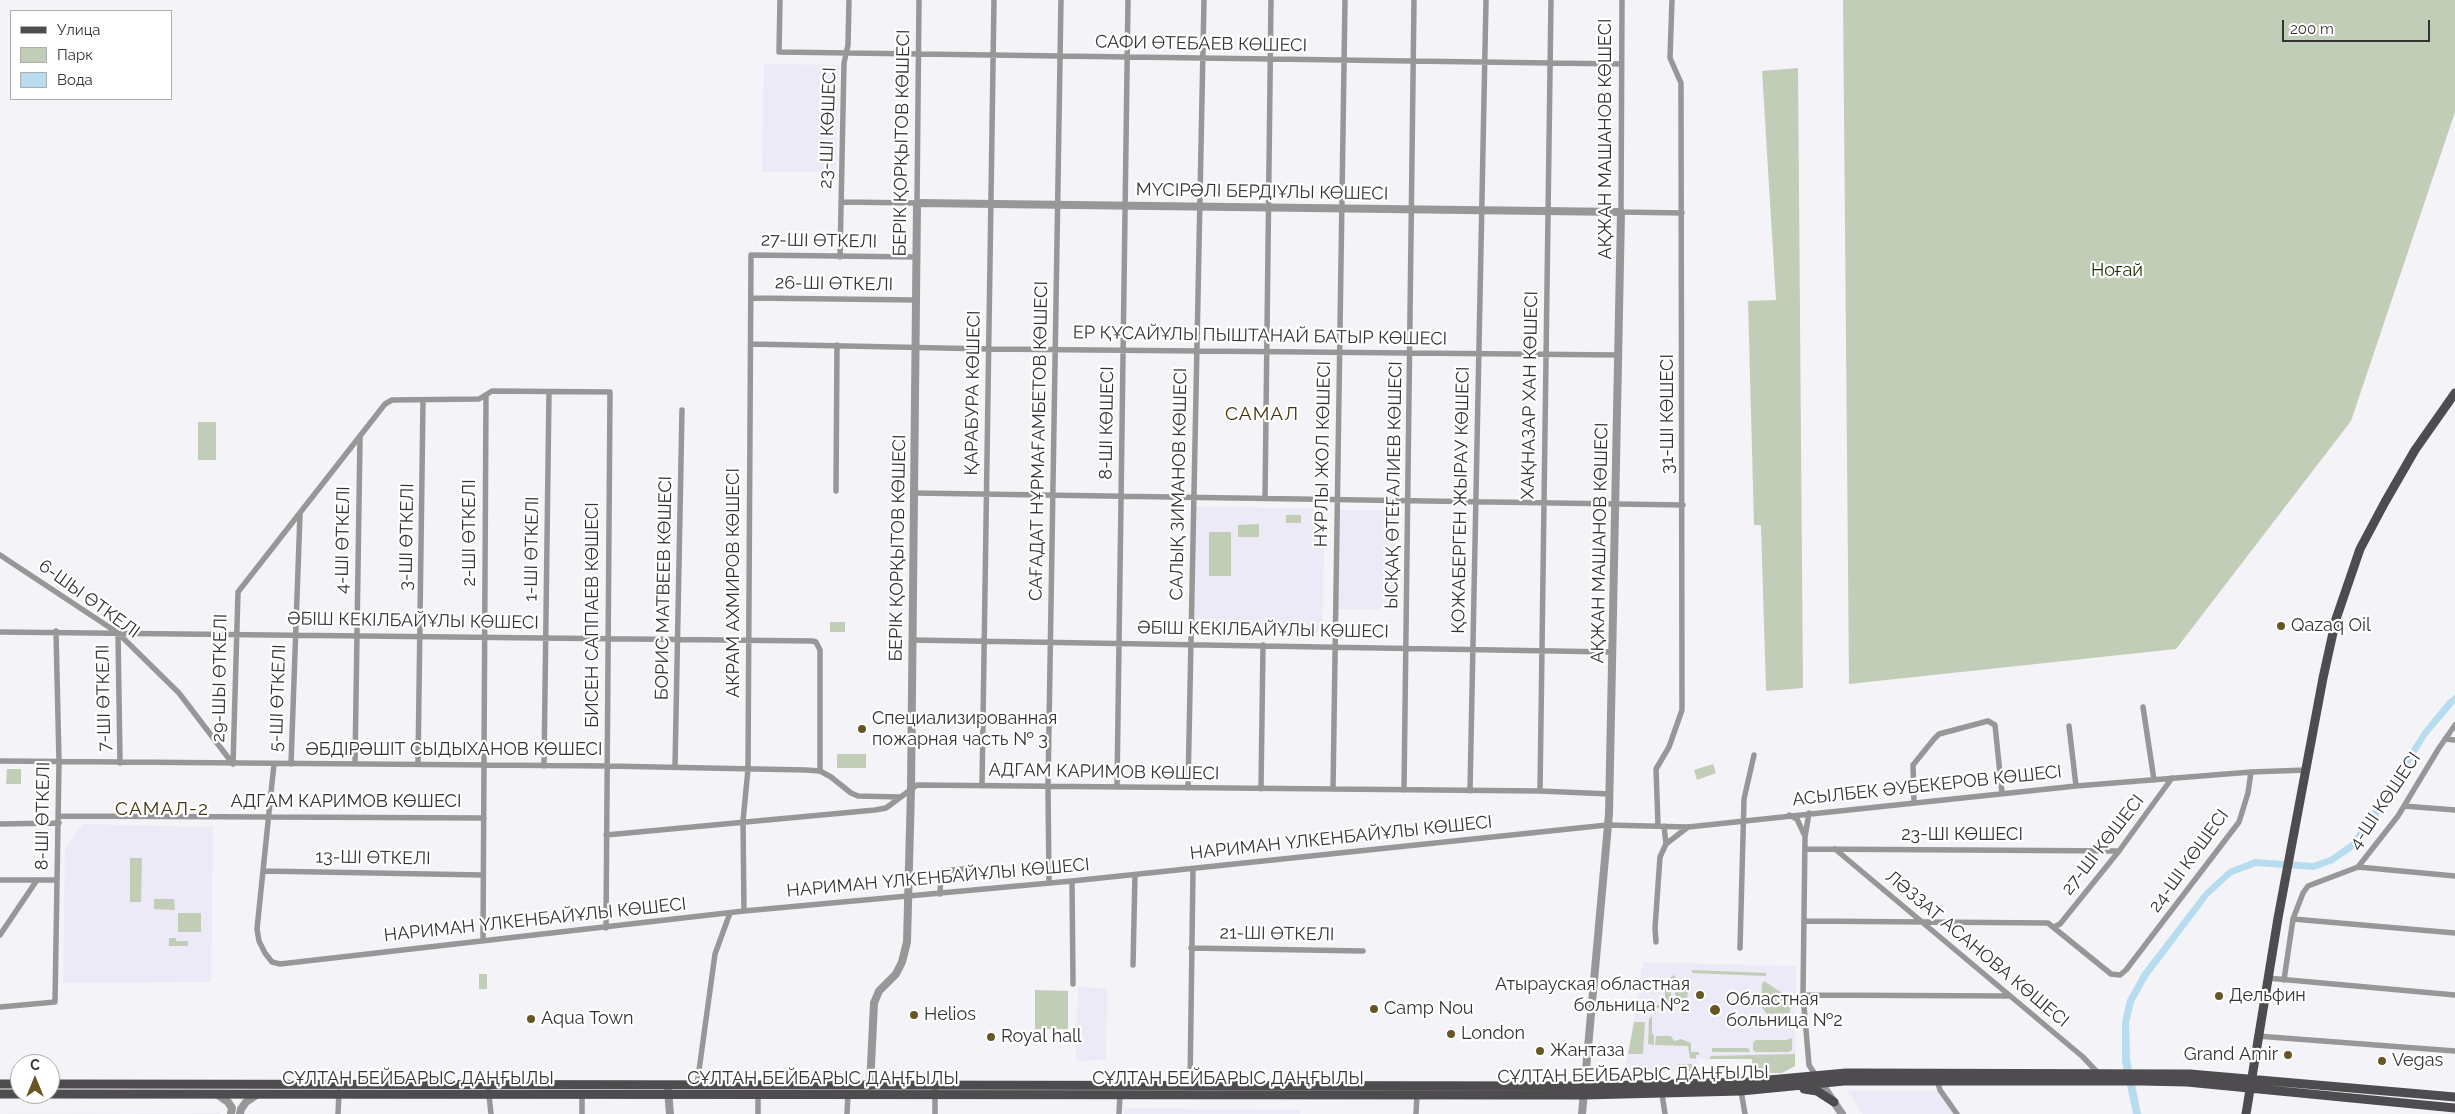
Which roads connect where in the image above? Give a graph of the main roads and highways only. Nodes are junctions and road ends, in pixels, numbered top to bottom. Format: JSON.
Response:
{"nodes":[{"id":1,"x":2455,"y":393,"type":"edge"},
{"id":2,"x":2253,"y":1065,"type":"junction"},
{"id":3,"x":2236,"y":1077,"type":"junction"},
{"id":4,"x":2252,"y":1078,"type":"junction"},
{"id":5,"x":2262,"y":1079,"type":"junction"},
{"id":6,"x":1819,"y":1080,"type":"junction"},
{"id":7,"x":60,"y":1084,"type":"edge"},
{"id":8,"x":1791,"y":1088,"type":"junction"},
{"id":9,"x":2233,"y":1088,"type":"junction"},
{"id":10,"x":935,"y":1090,"type":"junction"},
{"id":11,"x":1584,"y":1090,"type":"junction"},
{"id":12,"x":2250,"y":1090,"type":"junction"},
{"id":13,"x":1120,"y":1091,"type":"junction"},
{"id":14,"x":1417,"y":1091,"type":"junction"},
{"id":15,"x":2264,"y":1091,"type":"junction"},
{"id":16,"x":0,"y":1094,"type":"edge"},
{"id":17,"x":2455,"y":1097,"type":"edge"},
{"id":18,"x":1834,"y":1102,"type":"road end"},
{"id":19,"x":2248,"y":1104,"type":"junction"},
{"id":20,"x":2455,"y":1108,"type":"edge"},
{"id":21,"x":2246,"y":1114,"type":"edge"}],
"edges":[{"from":1,"to":2,"type":"main road"},
{"from":2,"to":3,"type":"main road"},
{"from":2,"to":4,"type":"main road"},
{"from":2,"to":5,"type":"main road"},
{"from":3,"to":4,"type":"main road","name":"СҰЛТАН БЕЙБАРЫС ДАҢҒЫЛЫ"},
{"from":3,"to":6,"type":"main road","name":"СҰЛТАН БЕЙБАРЫС ДАҢҒЫЛЫ"},
{"from":4,"to":5,"type":"main road","name":"СҰЛТАН БЕЙБАРЫС ДАҢҒЫЛЫ"},
{"from":4,"to":12,"type":"main road"},
{"from":5,"to":17,"type":"main road","name":"СҰЛТАН БЕЙБАРЫС ДАҢҒЫЛЫ"},
{"from":6,"to":8,"type":"main road","name":"СҰЛТАН БЕЙБАРЫС ДАҢҒЫЛЫ"},
{"from":6,"to":9,"type":"main road","name":"СҰЛТАН БЕЙБАРЫС ДАҢҒЫЛЫ"},
{"from":6,"to":11,"type":"main road","name":"СҰЛТАН БЕЙБАРЫС ДАҢҒЫЛЫ"},
{"from":7,"to":10,"type":"main road","name":"СҰЛТАН БЕЙБАРЫС ДАҢҒЫЛЫ"},
{"from":8,"to":11,"type":"main road","name":"СҰЛТАН БЕЙБАРЫС ДАҢҒЫЛЫ"},
{"from":8,"to":18,"type":"main road"},
{"from":9,"to":12,"type":"main road","name":"СҰЛТАН БЕЙБАРЫС ДАҢҒЫЛЫ"},
{"from":9,"to":19,"type":"main road"},
{"from":10,"to":13,"type":"main road","name":"СҰЛТАН БЕЙБАРЫС ДАҢҒЫЛЫ"},
{"from":10,"to":16,"type":"main road","name":"СҰЛТАН БЕЙБАРЫС ДАҢҒЫЛЫ"},
{"from":11,"to":14,"type":"main road","name":"СҰЛТАН БЕЙБАРЫС ДАҢҒЫЛЫ"},
{"from":12,"to":15,"type":"main road","name":"СҰЛТАН БЕЙБАРЫС ДАҢҒЫЛЫ"},
{"from":12,"to":19,"type":"main road"},
{"from":13,"to":14,"type":"main road","name":"СҰЛТАН БЕЙБАРЫС ДАҢҒЫЛЫ"},
{"from":13,"to":14,"type":"main road","name":"СҰЛТАН БЕЙБАРЫС ДАҢҒЫЛЫ"},
{"from":15,"to":19,"type":"main road"},
{"from":15,"to":20,"type":"main road","name":"СҰЛТАН БЕЙБАРЫС ДАҢҒЫЛЫ"},
{"from":19,"to":21,"type":"main road"}]}
